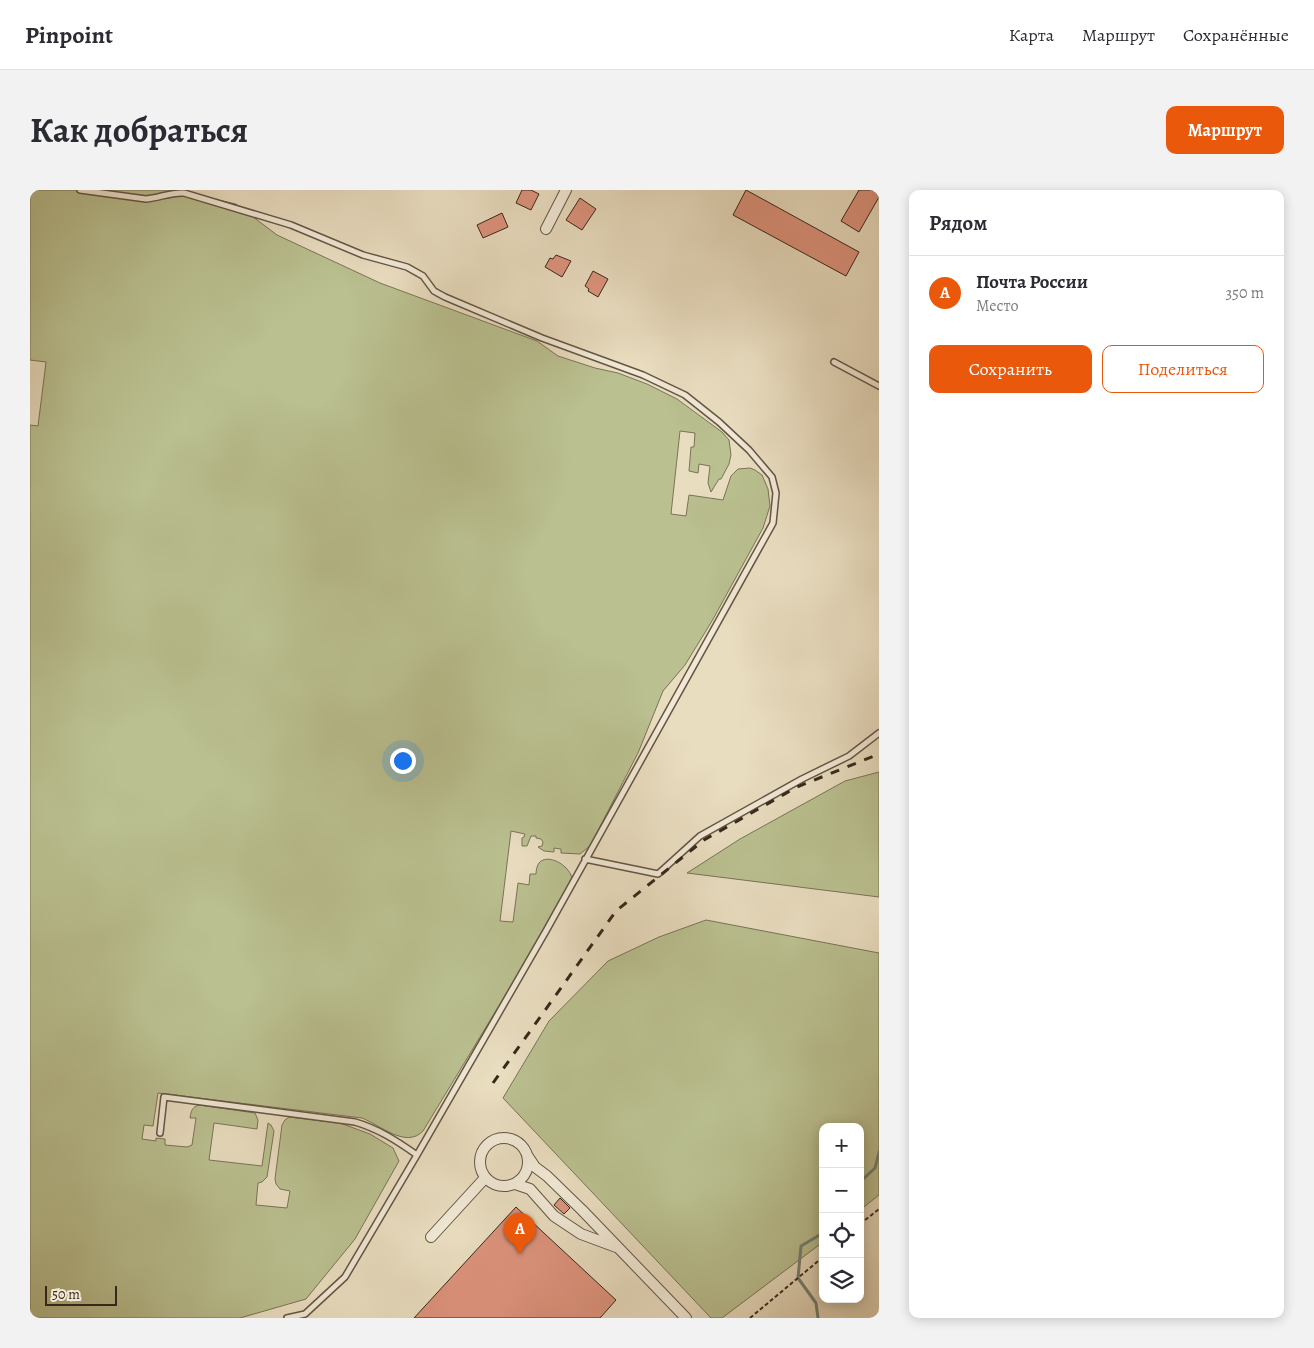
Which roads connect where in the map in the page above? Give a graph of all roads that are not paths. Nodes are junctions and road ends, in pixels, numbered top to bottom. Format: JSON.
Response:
{"nodes":[{"id":1,"x":80,"y":190,"type":"edge"},
{"id":2,"x":566,"y":190,"type":"edge"},
{"id":3,"x":546,"y":229,"type":"dead end"},
{"id":4,"x":834,"y":362,"type":"dead end"},
{"id":5,"x":879,"y":386,"type":"edge"},
{"id":6,"x":879,"y":733,"type":"edge"},
{"id":7,"x":585,"y":859,"type":"junction"},
{"id":8,"x":160,"y":1133,"type":"dead end"},
{"id":9,"x":417,"y":1155,"type":"junction"},
{"id":10,"x":527,"y":1155,"type":"junction"},
{"id":11,"x":485,"y":1178,"type":"junction"},
{"id":12,"x":515,"y":1184,"type":"junction"},
{"id":13,"x":431,"y":1237,"type":"dead end"},
{"id":14,"x":621,"y":1249,"type":"junction"},
{"id":15,"x":287,"y":1318,"type":"edge"},
{"id":16,"x":686,"y":1318,"type":"edge"}],
"edges":[{"from":1,"to":7,"type":"lane"},
{"from":2,"to":3,"type":"street"},
{"from":4,"to":5,"type":"lane"},
{"from":6,"to":7,"type":"lane"},
{"from":7,"to":9,"type":"lane"},
{"from":8,"to":9,"type":"lane"},
{"from":9,"to":15,"type":"lane"},
{"from":10,"to":11,"type":"street"},
{"from":10,"to":12,"type":"street"},
{"from":10,"to":14,"type":"street"},
{"from":11,"to":12,"type":"street"},
{"from":11,"to":13,"type":"street"},
{"from":12,"to":14,"type":"street"},
{"from":14,"to":16,"type":"street"}]}
